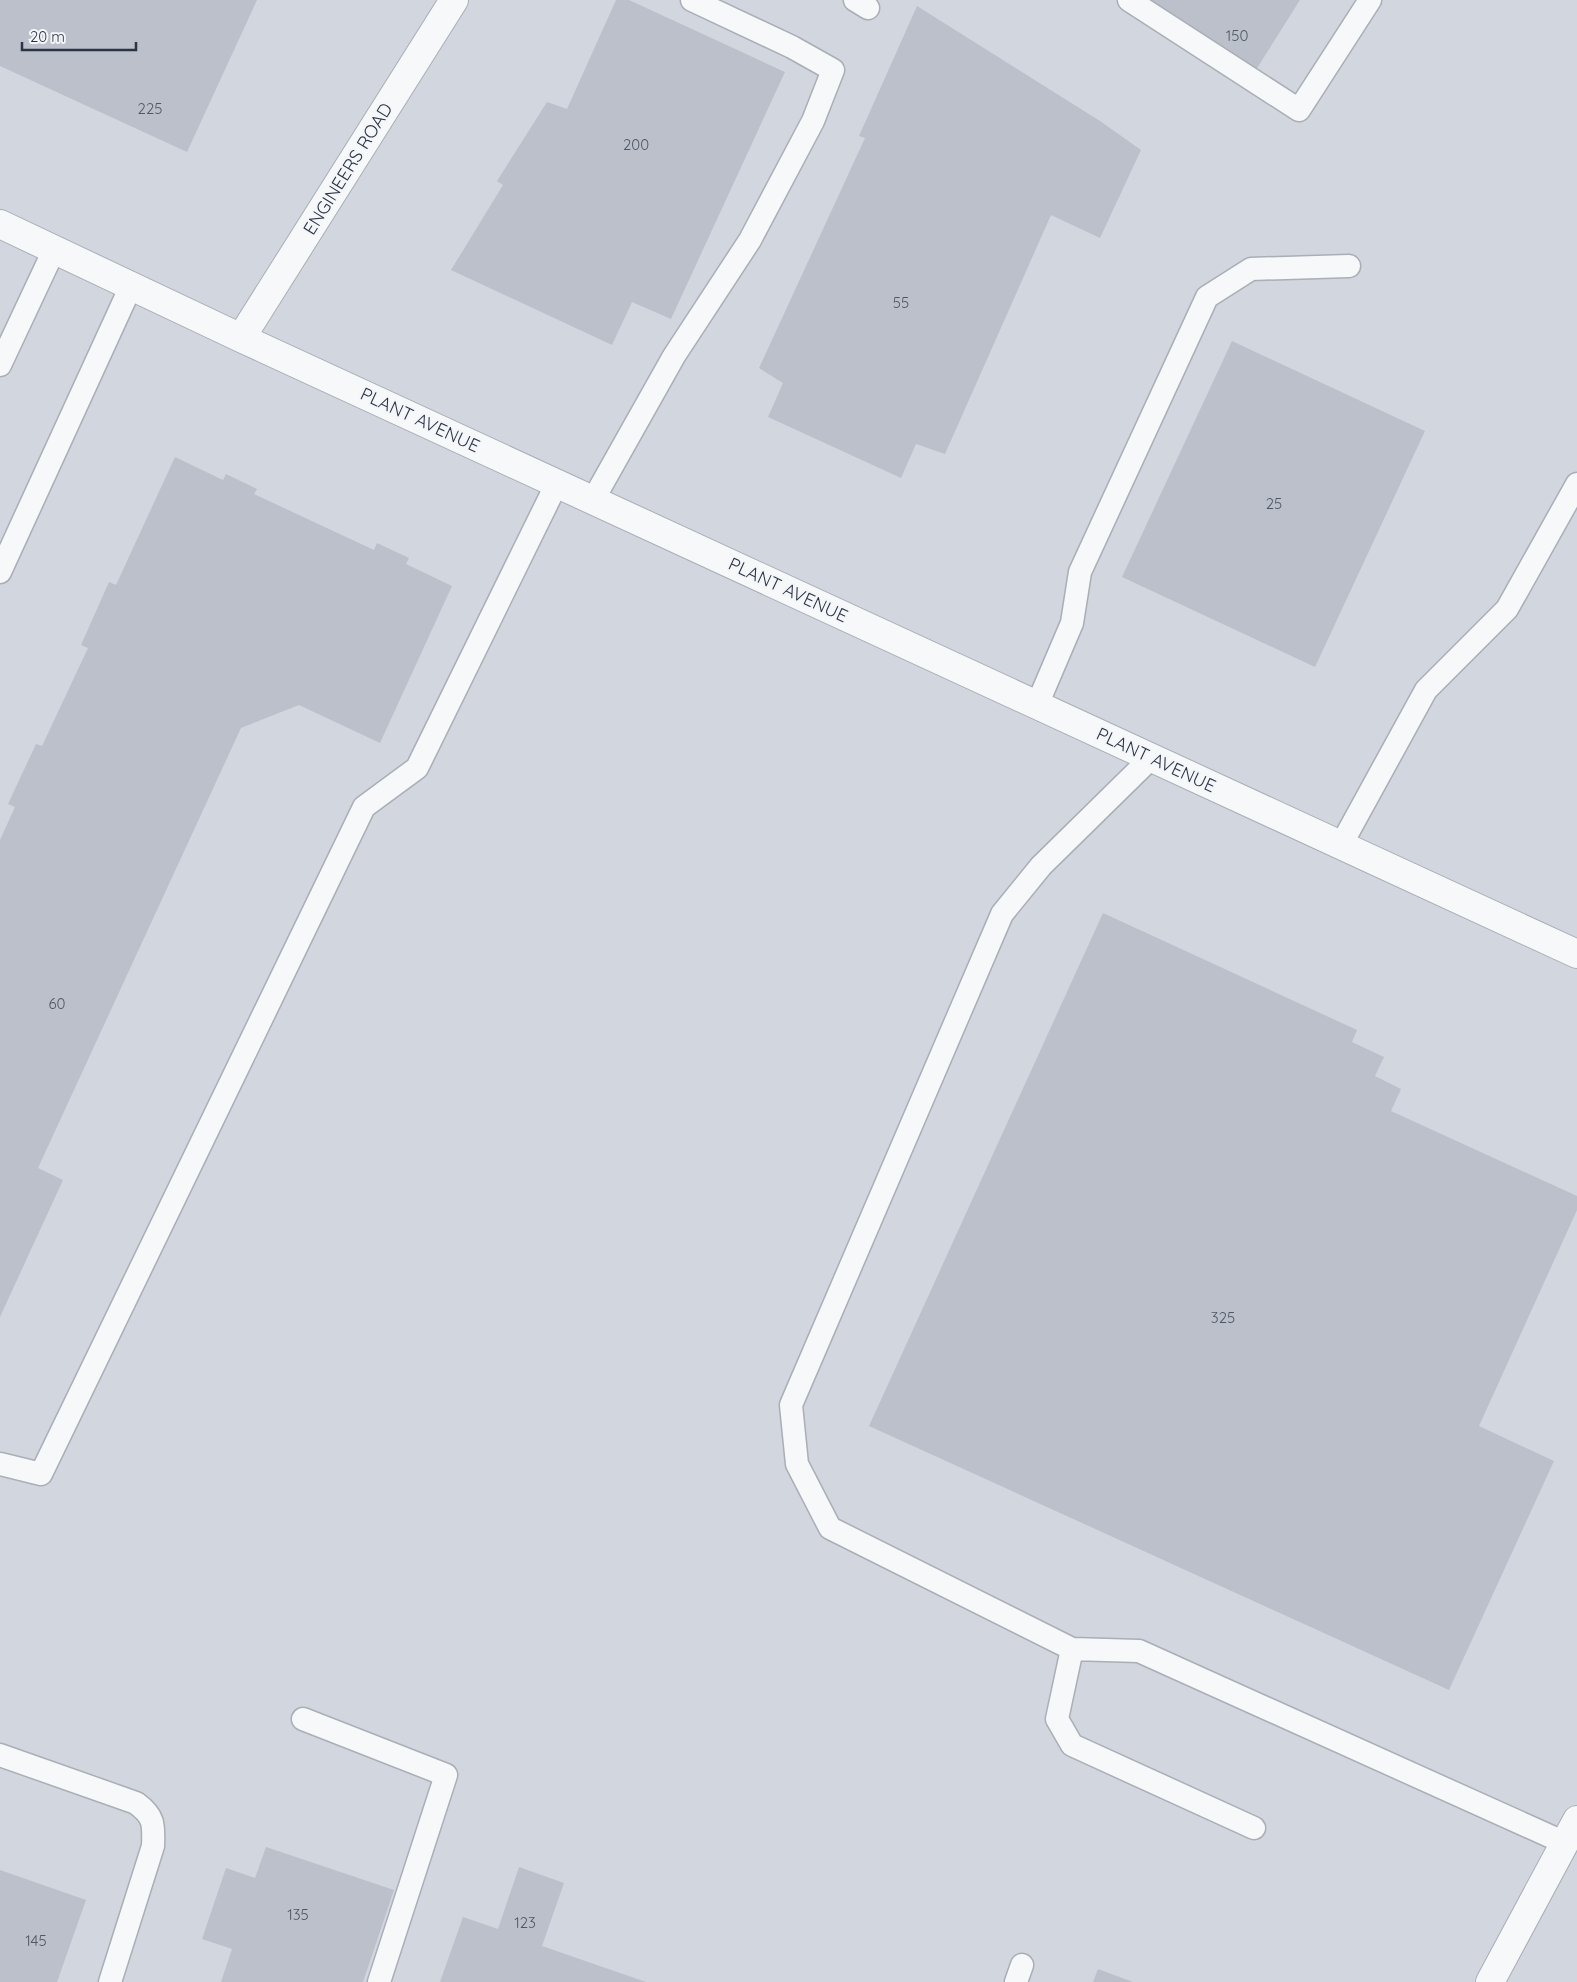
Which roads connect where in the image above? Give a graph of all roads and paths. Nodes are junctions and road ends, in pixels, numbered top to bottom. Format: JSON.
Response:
{"nodes":[{"id":1,"x":454,"y":0,"type":"edge"},
{"id":2,"x":692,"y":0,"type":"edge"},
{"id":3,"x":1129,"y":0,"type":"edge"},
{"id":4,"x":1370,"y":0,"type":"edge"},
{"id":5,"x":0,"y":224,"type":"edge"},
{"id":6,"x":54,"y":250,"type":"junction"},
{"id":7,"x":1349,"y":266,"type":"dead end"},
{"id":8,"x":130,"y":286,"type":"junction"},
{"id":9,"x":241,"y":338,"type":"junction"},
{"id":10,"x":0,"y":365,"type":"edge"},
{"id":11,"x":557,"y":483,"type":"junction"},
{"id":12,"x":1577,"y":484,"type":"edge"},
{"id":13,"x":593,"y":500,"type":"junction"},
{"id":14,"x":0,"y":572,"type":"edge"},
{"id":15,"x":1037,"y":705,"type":"junction"},
{"id":16,"x":1151,"y":758,"type":"junction"},
{"id":17,"x":1341,"y":845,"type":"junction"},
{"id":18,"x":1577,"y":954,"type":"edge"},
{"id":19,"x":0,"y":1464,"type":"edge"},
{"id":20,"x":1072,"y":1649,"type":"junction"},
{"id":21,"x":303,"y":1719,"type":"dead end"},
{"id":22,"x":0,"y":1755,"type":"edge"},
{"id":23,"x":1254,"y":1828,"type":"dead end"},
{"id":24,"x":1571,"y":1832,"type":"edge"},
{"id":25,"x":110,"y":1982,"type":"edge"},
{"id":26,"x":379,"y":1982,"type":"edge"},
{"id":27,"x":1490,"y":1982,"type":"edge"}],
"edges":[{"from":1,"to":9,"type":"street","name":"ENGINEERS ROAD"},
{"from":2,"to":13,"type":"lane"},
{"from":3,"to":4,"type":"lane"},
{"from":5,"to":6,"type":"street","name":"PLANT AVENUE"},
{"from":6,"to":8,"type":"street","name":"PLANT AVENUE"},
{"from":6,"to":10,"type":"lane"},
{"from":7,"to":15,"type":"lane"},
{"from":8,"to":9,"type":"street","name":"PLANT AVENUE"},
{"from":8,"to":14,"type":"lane"},
{"from":9,"to":11,"type":"street","name":"PLANT AVENUE"},
{"from":11,"to":13,"type":"street","name":"PLANT AVENUE"},
{"from":11,"to":19,"type":"lane"},
{"from":12,"to":17,"type":"lane"},
{"from":13,"to":15,"type":"street","name":"PLANT AVENUE"},
{"from":15,"to":16,"type":"street","name":"PLANT AVENUE"},
{"from":16,"to":17,"type":"street","name":"PLANT AVENUE"},
{"from":16,"to":20,"type":"lane"},
{"from":17,"to":18,"type":"street","name":"PLANT AVENUE"},
{"from":20,"to":23,"type":"lane"},
{"from":20,"to":24,"type":"lane"},
{"from":21,"to":26,"type":"lane"},
{"from":22,"to":25,"type":"lane"},
{"from":24,"to":27,"type":"street"}]}
